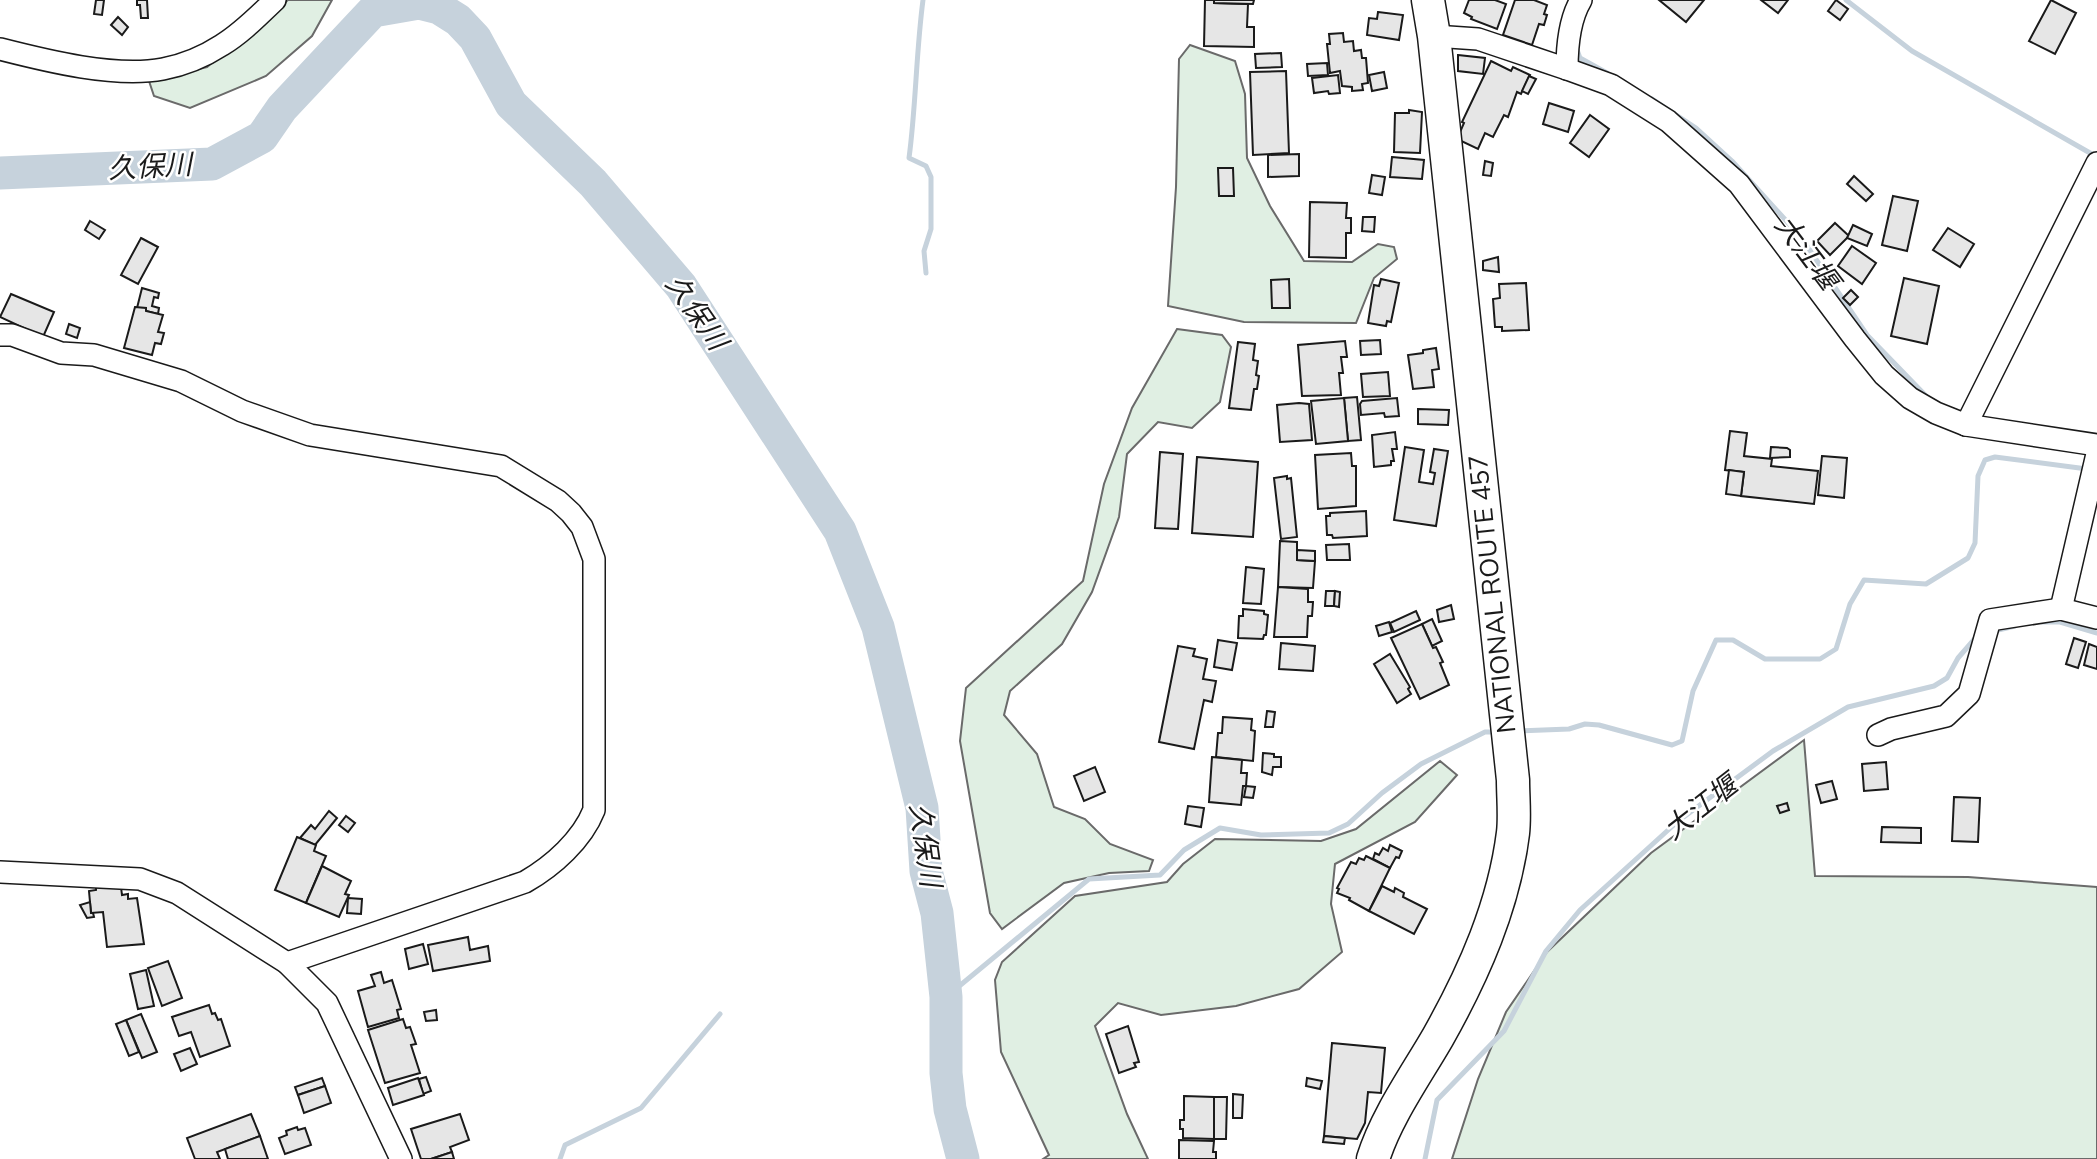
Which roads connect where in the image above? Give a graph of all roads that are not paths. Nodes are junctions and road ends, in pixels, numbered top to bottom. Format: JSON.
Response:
{"nodes":[{"id":1,"x":275,"y":0,"type":"edge"},
{"id":2,"x":1428,"y":0,"type":"edge"},
{"id":3,"x":1581,"y":0,"type":"edge"},
{"id":4,"x":1434,"y":36,"type":"junction"},
{"id":5,"x":0,"y":48,"type":"edge"},
{"id":6,"x":1567,"y":69,"type":"junction"},
{"id":7,"x":2097,"y":163,"type":"edge"},
{"id":8,"x":0,"y":335,"type":"edge"},
{"id":9,"x":1966,"y":425,"type":"junction"},
{"id":10,"x":2097,"y":445,"type":"edge"},
{"id":11,"x":2097,"y":454,"type":"edge"},
{"id":12,"x":2061,"y":609,"type":"junction"},
{"id":13,"x":2097,"y":618,"type":"edge"},
{"id":14,"x":1878,"y":735,"type":"dead end"},
{"id":15,"x":0,"y":872,"type":"edge"},
{"id":16,"x":287,"y":963,"type":"junction"},
{"id":17,"x":401,"y":1159,"type":"edge"},
{"id":18,"x":1373,"y":1159,"type":"edge"}],
"edges":[{"from":1,"to":5,"type":"street"},
{"from":2,"to":4,"type":"highway","name":"NATIONAL ROUTE 457"},
{"from":3,"to":6,"type":"street"},
{"from":4,"to":6,"type":"street"},
{"from":4,"to":18,"type":"highway","name":"NATIONAL ROUTE 457"},
{"from":6,"to":9,"type":"street"},
{"from":7,"to":9,"type":"street"},
{"from":8,"to":16,"type":"street"},
{"from":9,"to":10,"type":"street"},
{"from":11,"to":12,"type":"street"},
{"from":12,"to":13,"type":"street"},
{"from":12,"to":14,"type":"street"},
{"from":15,"to":16,"type":"street"},
{"from":16,"to":17,"type":"street"}]}
